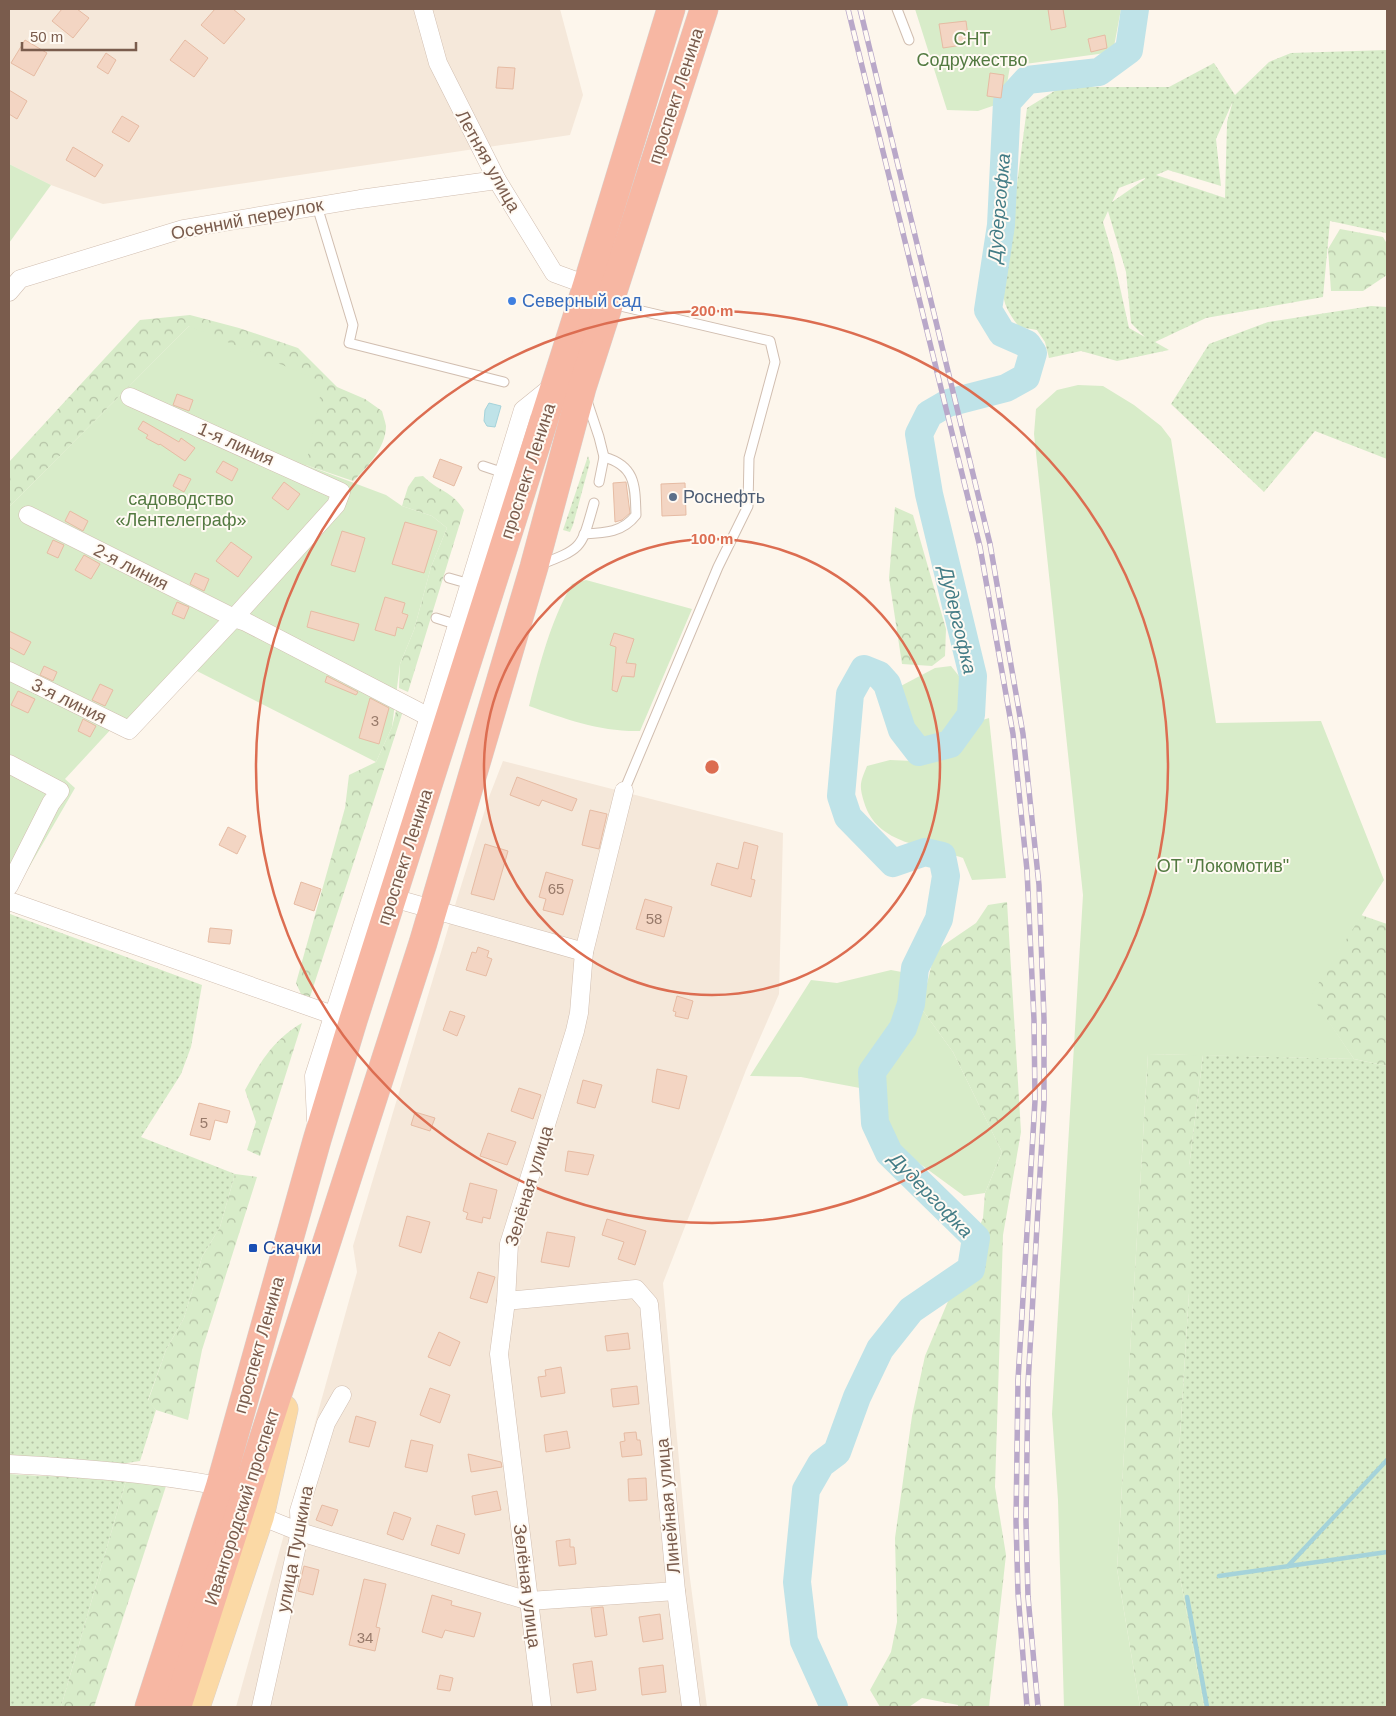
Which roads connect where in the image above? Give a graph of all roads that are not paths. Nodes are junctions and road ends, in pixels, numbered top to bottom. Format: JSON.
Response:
{"nodes":[{"id":1,"x":423,"y":9,"type":"edge"},
{"id":2,"x":671,"y":9,"type":"edge"},
{"id":3,"x":704,"y":9,"type":"edge"},
{"id":4,"x":897,"y":9,"type":"edge"},
{"id":5,"x":909,"y":40,"type":"dead end"},
{"id":6,"x":497,"y":180,"type":"junction"},
{"id":7,"x":317,"y":206,"type":"junction"},
{"id":8,"x":587,"y":285,"type":"junction"},
{"id":9,"x":9,"y":292,"type":"edge"},
{"id":10,"x":610,"y":304,"type":"junction"},
{"id":11,"x":504,"y":382,"type":"dead end"},
{"id":12,"x":569,"y":386,"type":"junction"},
{"id":13,"x":130,"y":397,"type":"dead end"},
{"id":14,"x":604,"y":456,"type":"junction"},
{"id":15,"x":483,"y":466,"type":"dead end"},
{"id":16,"x":504,"y":472,"type":"junction"},
{"id":17,"x":599,"y":482,"type":"dead end"},
{"id":18,"x":594,"y":502,"type":"dead end"},
{"id":19,"x":28,"y":515,"type":"dead end"},
{"id":20,"x":584,"y":534,"type":"junction"},
{"id":21,"x":534,"y":566,"type":"junction"},
{"id":22,"x":449,"y":578,"type":"dead end"},
{"id":23,"x":470,"y":584,"type":"junction"},
{"id":24,"x":234,"y":618,"type":"junction"},
{"id":25,"x":436,"y":618,"type":"dead end"},
{"id":26,"x":458,"y":625,"type":"junction"},
{"id":27,"x":9,"y":671,"type":"edge"},
{"id":28,"x":430,"y":717,"type":"junction"},
{"id":29,"x":9,"y":764,"type":"edge"},
{"id":30,"x":624,"y":791,"type":"joint"},
{"id":31,"x":9,"y":886,"type":"edge"},
{"id":32,"x":392,"y":898,"type":"junction"},
{"id":33,"x":9,"y":901,"type":"edge"},
{"id":34,"x":432,"y":911,"type":"junction"},
{"id":35,"x":584,"y":952,"type":"junction"},
{"id":36,"x":333,"y":1015,"type":"junction"},
{"id":37,"x":317,"y":1140,"type":"junction"},
{"id":38,"x":506,"y":1301,"type":"junction"},
{"id":39,"x":307,"y":1308,"type":"junction"},
{"id":40,"x":342,"y":1395,"type":"dead end"},
{"id":41,"x":9,"y":1464,"type":"edge"},
{"id":42,"x":220,"y":1486,"type":"junction"},
{"id":43,"x":260,"y":1516,"type":"junction"},
{"id":44,"x":300,"y":1532,"type":"junction"},
{"id":45,"x":676,"y":1591,"type":"junction"},
{"id":46,"x":529,"y":1601,"type":"junction"},
{"id":47,"x":149,"y":1707,"type":"edge"},
{"id":48,"x":177,"y":1707,"type":"edge"},
{"id":49,"x":196,"y":1707,"type":"edge"},
{"id":50,"x":261,"y":1707,"type":"edge"},
{"id":51,"x":542,"y":1707,"type":"edge"},
{"id":52,"x":691,"y":1707,"type":"edge"}],
"edges":[{"from":1,"to":6,"type":"street","name":"Летняя улица"},
{"from":2,"to":8,"type":"highway","name":"проспект Ленина"},
{"from":3,"to":10,"type":"highway","name":"проспект Ленина"},
{"from":4,"to":5,"type":"lane"},
{"from":6,"to":7,"type":"street","name":"Осенний переулок"},
{"from":6,"to":8,"type":"street","name":"Летняя улица"},
{"from":7,"to":9,"type":"street","name":"Осенний переулок"},
{"from":7,"to":11,"type":"lane"},
{"from":8,"to":12,"type":"highway","name":"проспект Ленина"},
{"from":10,"to":12,"type":"highway","name":"проспект Ленина"},
{"from":10,"to":30,"type":"lane"},
{"from":12,"to":14,"type":"lane"},
{"from":12,"to":16,"type":"street"},
{"from":12,"to":21,"type":"highway","name":"проспект Ленина"},
{"from":12,"to":32,"type":"highway","name":"проспект Ленина"},
{"from":13,"to":24,"type":"street","name":"1-я линия"},
{"from":14,"to":17,"type":"lane"},
{"from":14,"to":20,"type":"lane"},
{"from":15,"to":16,"type":"lane"},
{"from":16,"to":23,"type":"street"},
{"from":18,"to":20,"type":"lane"},
{"from":19,"to":24,"type":"street","name":"2-я линия"},
{"from":20,"to":21,"type":"lane"},
{"from":21,"to":34,"type":"highway","name":"проспект Ленина"},
{"from":22,"to":23,"type":"lane"},
{"from":23,"to":26,"type":"street"},
{"from":24,"to":27,"type":"street","name":"3-я линия"},
{"from":24,"to":28,"type":"street","name":"2-я линия"},
{"from":25,"to":26,"type":"lane"},
{"from":26,"to":28,"type":"street"},
{"from":28,"to":36,"type":"street"},
{"from":29,"to":31,"type":"street"},
{"from":30,"to":35,"type":"street","name":"Зелёная улица"},
{"from":32,"to":34,"type":"street"},
{"from":32,"to":37,"type":"highway","name":"проспект Ленина"},
{"from":33,"to":36,"type":"street"},
{"from":34,"to":35,"type":"street"},
{"from":34,"to":39,"type":"highway","name":"проспект Ленина"},
{"from":35,"to":38,"type":"street","name":"Зелёная улица"},
{"from":36,"to":37,"type":"street"},
{"from":37,"to":42,"type":"highway","name":"проспект Ленина"},
{"from":38,"to":45,"type":"street","name":"Линейная улица"},
{"from":38,"to":46,"type":"street","name":"Зелёная улица"},
{"from":39,"to":43,"type":"main road","name":"проспект Ленина"},
{"from":39,"to":48,"type":"highway","name":"Ивангородский проспект"},
{"from":40,"to":44,"type":"street","name":"улица Пушкина"},
{"from":41,"to":42,"type":"street"},
{"from":42,"to":47,"type":"highway","name":"проспект Ленина"},
{"from":43,"to":44,"type":"street"},
{"from":43,"to":49,"type":"main road","name":"проспект Ленина"},
{"from":44,"to":46,"type":"street"},
{"from":44,"to":50,"type":"street","name":"улица Пушкина"},
{"from":45,"to":46,"type":"street"},
{"from":45,"to":52,"type":"street","name":"Линейная улица"},
{"from":46,"to":51,"type":"street","name":"Зелёная улица"}]}
